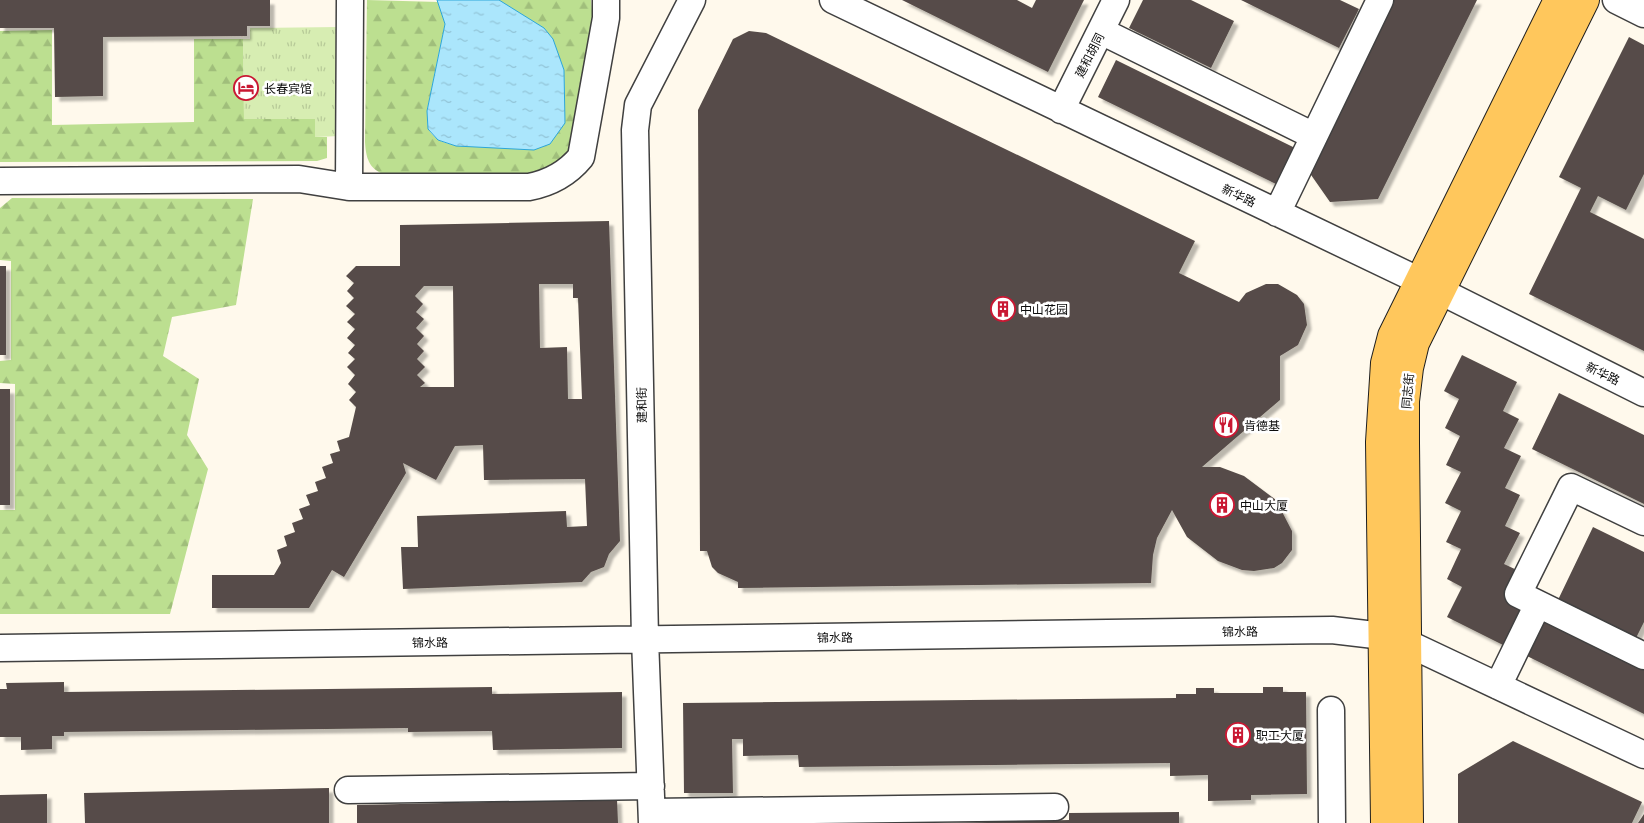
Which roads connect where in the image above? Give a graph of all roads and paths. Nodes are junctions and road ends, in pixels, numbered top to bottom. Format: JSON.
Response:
{"nodes":[{"id":1,"x":350,"y":0,"type":"edge"},
{"id":2,"x":606,"y":0,"type":"edge"},
{"id":3,"x":692,"y":0,"type":"edge"},
{"id":4,"x":833,"y":0,"type":"edge"},
{"id":5,"x":1116,"y":0,"type":"edge"},
{"id":6,"x":1380,"y":0,"type":"edge"},
{"id":7,"x":1558,"y":0,"type":"edge"},
{"id":8,"x":1585,"y":0,"type":"edge"},
{"id":9,"x":1616,"y":0,"type":"edge"},
{"id":10,"x":1644,"y":14,"type":"edge"},
{"id":11,"x":1101,"y":31,"type":"junction"},
{"id":12,"x":1061,"y":110,"type":"junction"},
{"id":13,"x":1314,"y":136,"type":"junction"},
{"id":14,"x":0,"y":181,"type":"edge"},
{"id":15,"x":349,"y":187,"type":"junction"},
{"id":16,"x":1277,"y":213,"type":"junction"},
{"id":17,"x":1430,"y":286,"type":"junction"},
{"id":18,"x":1644,"y":393,"type":"edge"},
{"id":19,"x":1644,"y":522,"type":"edge"},
{"id":20,"x":1538,"y":604,"type":"junction"},
{"id":21,"x":646,"y":639,"type":"junction"},
{"id":22,"x":1395,"y":639,"type":"junction"},
{"id":23,"x":0,"y":648,"type":"edge"},
{"id":24,"x":1644,"y":656,"type":"edge"},
{"id":25,"x":1498,"y":686,"type":"junction"},
{"id":26,"x":1331,"y":710,"type":"dead end"},
{"id":27,"x":1644,"y":755,"type":"edge"},
{"id":28,"x":651,"y":786,"type":"junction"},
{"id":29,"x":348,"y":790,"type":"dead end"},
{"id":30,"x":1054,"y":807,"type":"dead end"},
{"id":31,"x":652,"y":818,"type":"edge"},
{"id":32,"x":1332,"y":823,"type":"edge"},
{"id":33,"x":1385,"y":823,"type":"edge"},
{"id":34,"x":1409,"y":823,"type":"edge"}],
"edges":[{"from":1,"to":15,"type":"street"},
{"from":2,"to":15,"type":"street"},
{"from":3,"to":21,"type":"street","name":"建和街"},
{"from":4,"to":12,"type":"street","name":"新华路"},
{"from":5,"to":11,"type":"street","name":"建和胡同"},
{"from":6,"to":13,"type":"street"},
{"from":7,"to":17,"type":"main road","name":"同志街"},
{"from":8,"to":17,"type":"main road","name":"同志街"},
{"from":9,"to":10,"type":"street"},
{"from":11,"to":12,"type":"street","name":"建和胡同"},
{"from":11,"to":13,"type":"street"},
{"from":12,"to":16,"type":"street","name":"新华路"},
{"from":13,"to":16,"type":"street"},
{"from":14,"to":15,"type":"street"},
{"from":16,"to":17,"type":"street","name":"新华路"},
{"from":17,"to":18,"type":"street","name":"新华路"},
{"from":17,"to":22,"type":"main road","name":"同志街"},
{"from":19,"to":20,"type":"street"},
{"from":20,"to":24,"type":"street"},
{"from":20,"to":25,"type":"street"},
{"from":21,"to":22,"type":"street","name":"锦水路"},
{"from":21,"to":23,"type":"street","name":"锦水路"},
{"from":21,"to":28,"type":"street","name":"建和街"},
{"from":22,"to":25,"type":"street","name":"锦水路"},
{"from":22,"to":33,"type":"main road","name":"同志街"},
{"from":22,"to":34,"type":"main road","name":"同志街"},
{"from":25,"to":27,"type":"street","name":"锦水路"},
{"from":26,"to":32,"type":"street"},
{"from":28,"to":29,"type":"street"},
{"from":28,"to":31,"type":"street","name":"建和街"},
{"from":30,"to":31,"type":"street"}]}
